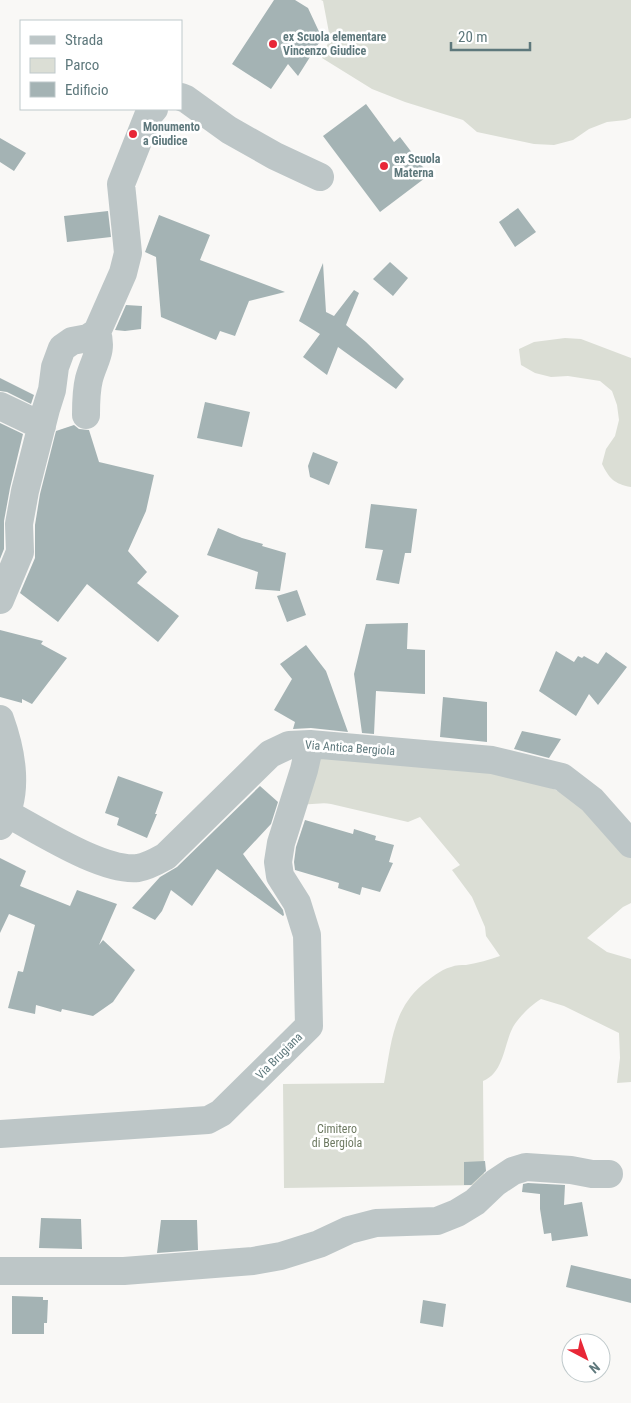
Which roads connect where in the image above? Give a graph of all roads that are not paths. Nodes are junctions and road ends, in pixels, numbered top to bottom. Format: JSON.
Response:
{"nodes":[{"id":1,"x":182,"y":98,"type":"edge"},
{"id":2,"x":153,"y":110,"type":"edge"},
{"id":3,"x":320,"y":177,"type":"dead end"},
{"id":4,"x":97,"y":332,"type":"junction"},
{"id":5,"x":0,"y":406,"type":"edge"},
{"id":6,"x":86,"y":415,"type":"dead end"},
{"id":7,"x":42,"y":426,"type":"junction"},
{"id":8,"x":0,"y":600,"type":"edge"},
{"id":9,"x":0,"y":720,"type":"edge"},
{"id":10,"x":310,"y":744,"type":"junction"},
{"id":11,"x":3,"y":818,"type":"edge"},
{"id":12,"x":631,"y":844,"type":"edge"},
{"id":13,"x":0,"y":1134,"type":"edge"},
{"id":14,"x":609,"y":1174,"type":"dead end"},
{"id":15,"x":0,"y":1272,"type":"edge"}],
"edges":[{"from":1,"to":3,"type":"street"},
{"from":2,"to":4,"type":"street"},
{"from":4,"to":6,"type":"street"},
{"from":4,"to":7,"type":"street"},
{"from":5,"to":7,"type":"street"},
{"from":7,"to":8,"type":"street"},
{"from":9,"to":11,"type":"street"},
{"from":10,"to":11,"type":"street","name":"Via Antica Bergiola"},
{"from":10,"to":12,"type":"street","name":"Via Antica Bergiola"},
{"from":10,"to":13,"type":"street","name":"Via Brugiana"},
{"from":14,"to":15,"type":"street"}]}
